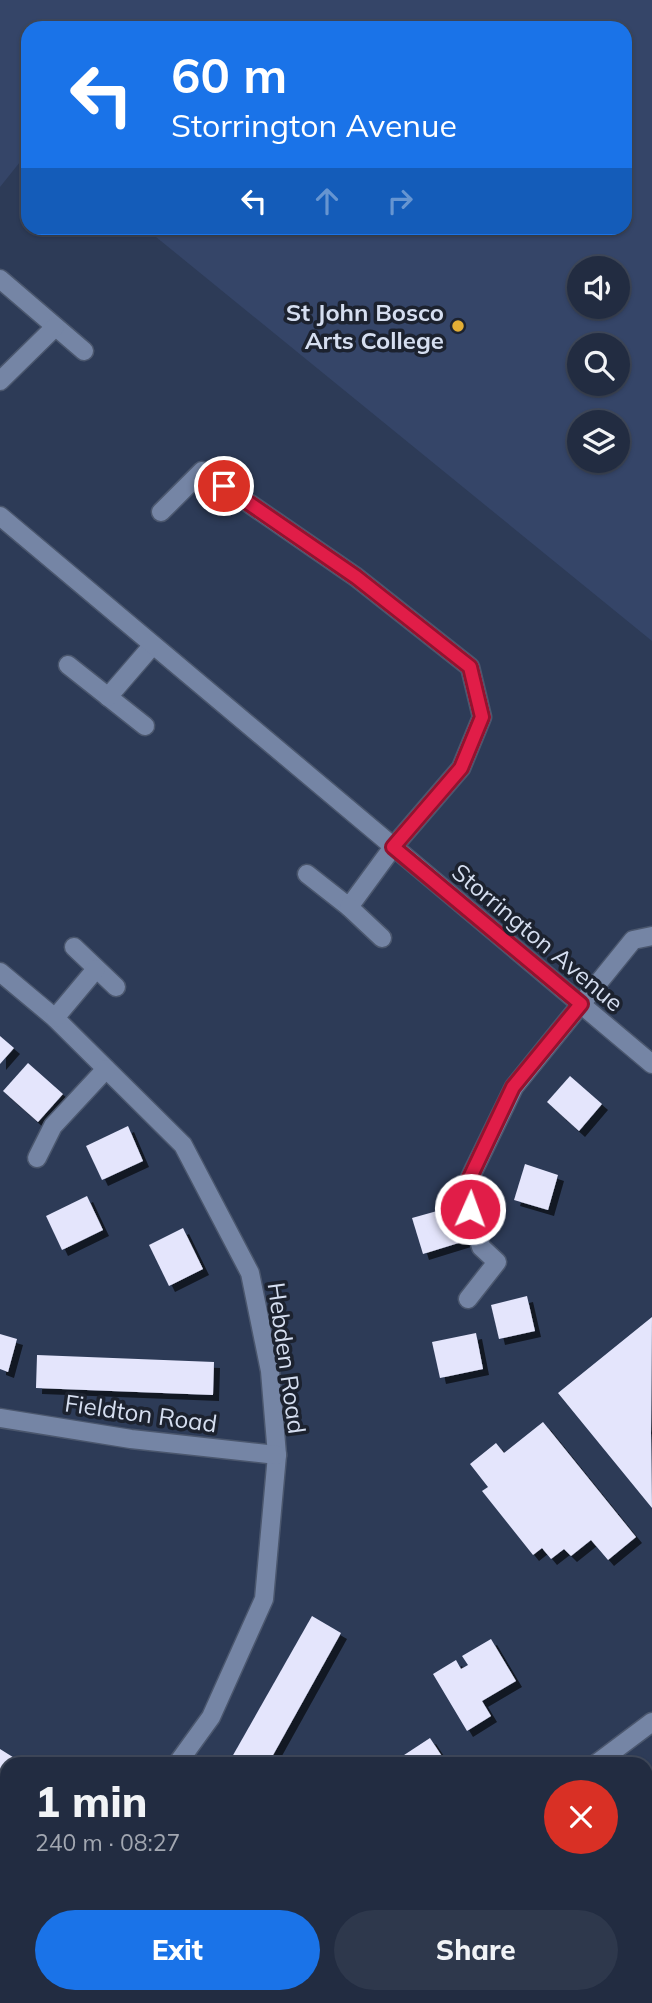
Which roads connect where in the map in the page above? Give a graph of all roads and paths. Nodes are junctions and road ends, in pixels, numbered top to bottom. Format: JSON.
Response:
{"nodes":[{"id":1,"x":0,"y":279,"type":"edge"},
{"id":2,"x":55,"y":327,"type":"junction"},
{"id":3,"x":83,"y":351,"type":"dead end"},
{"id":4,"x":0,"y":381,"type":"edge"},
{"id":5,"x":161,"y":512,"type":"dead end"},
{"id":6,"x":0,"y":516,"type":"edge"},
{"id":7,"x":152,"y":646,"type":"junction"},
{"id":8,"x":68,"y":666,"type":"dead end"},
{"id":9,"x":108,"y":697,"type":"junction"},
{"id":10,"x":145,"y":726,"type":"dead end"},
{"id":11,"x":393,"y":847,"type":"junction"},
{"id":12,"x":307,"y":874,"type":"dead end"},
{"id":13,"x":349,"y":907,"type":"junction"},
{"id":14,"x":652,"y":936,"type":"edge"},
{"id":15,"x":382,"y":939,"type":"dead end"},
{"id":16,"x":74,"y":947,"type":"dead end"},
{"id":17,"x":96,"y":969,"type":"junction"},
{"id":18,"x":0,"y":972,"type":"edge"},
{"id":19,"x":116,"y":987,"type":"dead end"},
{"id":20,"x":581,"y":1004,"type":"junction"},
{"id":21,"x":55,"y":1018,"type":"junction"},
{"id":22,"x":652,"y":1064,"type":"edge"},
{"id":23,"x":106,"y":1069,"type":"junction"},
{"id":24,"x":37,"y":1158,"type":"dead end"},
{"id":25,"x":468,"y":1299,"type":"dead end"},
{"id":26,"x":0,"y":1418,"type":"edge"},
{"id":27,"x":276,"y":1455,"type":"junction"},
{"id":28,"x":652,"y":1722,"type":"edge"},
{"id":29,"x":182,"y":1757,"type":"edge"},
{"id":30,"x":605,"y":1757,"type":"edge"}],
"edges":[{"from":1,"to":2,"type":"street"},
{"from":2,"to":3,"type":"street"},
{"from":2,"to":4,"type":"street"},
{"from":5,"to":11,"type":"street"},
{"from":6,"to":7,"type":"street","name":"Storrington Avenue"},
{"from":7,"to":9,"type":"street"},
{"from":7,"to":11,"type":"street","name":"Storrington Avenue"},
{"from":8,"to":9,"type":"street"},
{"from":9,"to":10,"type":"street"},
{"from":11,"to":13,"type":"street"},
{"from":11,"to":20,"type":"street","name":"Storrington Avenue"},
{"from":12,"to":13,"type":"street"},
{"from":13,"to":15,"type":"street"},
{"from":14,"to":20,"type":"street"},
{"from":16,"to":17,"type":"street"},
{"from":17,"to":19,"type":"street"},
{"from":17,"to":21,"type":"street"},
{"from":18,"to":21,"type":"street","name":"Hebden Road"},
{"from":20,"to":22,"type":"street","name":"Storrington Avenue"},
{"from":20,"to":25,"type":"street"},
{"from":21,"to":23,"type":"street","name":"Hebden Road"},
{"from":23,"to":24,"type":"street"},
{"from":23,"to":27,"type":"street","name":"Hebden Road"},
{"from":26,"to":27,"type":"street","name":"Fieldton Road"},
{"from":27,"to":29,"type":"street","name":"Hebden Road"},
{"from":28,"to":30,"type":"street"}]}
